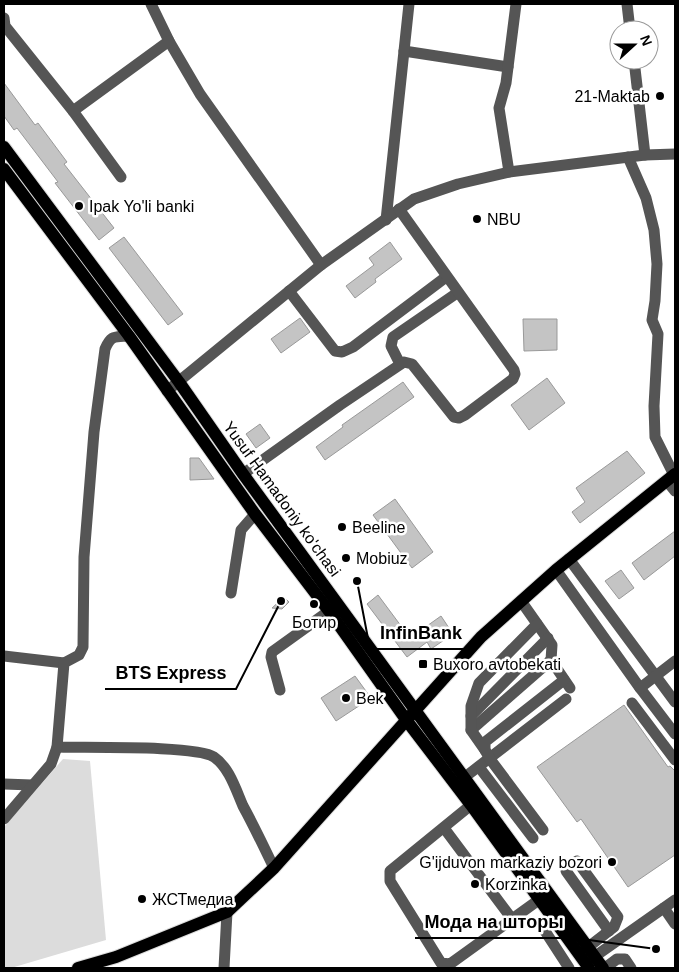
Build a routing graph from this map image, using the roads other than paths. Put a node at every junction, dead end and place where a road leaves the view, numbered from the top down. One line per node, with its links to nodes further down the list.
1 (151, 4): 7 (street)
2 (410, 4): 8 (street)
3 (516, 4): 9 (street)
4 (627, 4): 5 (street)
5 (629, 20)
6 (4, 24): 11 (street)
7 (169, 41): 11 (street); 21 (street)
8 (404, 51): 9 (street); 20 (street)
9 (508, 67): 17 (street)
10 (635, 70): 14 (street)
11 (73, 111): 18 (street)
12 (4, 147): 27 (main road, Yusuf Hamadoniy ko'chasi)
13 (675, 154): 14 (street)
14 (645, 155): 15 (street)
15 (628, 157): 17 (street); 30 (street)
16 (4, 169): 25 (main road, Yusuf Hamadoniy ko'chasi)
17 (509, 172): 19 (street)
18 (121, 177)
19 (399, 209): 20 (street); 22 (street)
20 (386, 220): 21 (street)
21 (321, 265): 23 (street)
22 (446, 277): 23 (street); 24 (street)
23 (289, 291): 27 (street)
24 (457, 293): 26 (street); 26 (street)
25 (129, 336): 28 (main road, Yusuf Hamadoniy ko'chasi); 42 (street)
26 (400, 364): 29 (street)
27 (179, 382): 28 (street); 29 (main road, Yusuf Hamadoniy ko'chasi)
28 (168, 392): 31 (main road, Yusuf Hamadoniy ko'chasi)
29 (243, 474): 49 (main road, Yusuf Hamadoniy ko'chasi)
30 (673, 480): 32 (main road)
31 (255, 514): 34 (street); 36 (main road, Yusuf Hamadoniy ko'chasi)
32 (569, 559): 33 (main road); 43 (street)
33 (556, 570): 35 (main road); 44 (street)
34 (230, 593)
35 (521, 601): 37 (street); 49 (main road)
36 (329, 611): 45 (street); 51 (main road, Yusuf Hamadoniy ko'chasi)
37 (538, 624): 38 (street); 50 (street)
38 (548, 638): 40 (street); 50 (street)
39 (4, 656): 42 (street)
40 (551, 660): 52 (street); 55 (street)
41 (675, 661): 43 (street)
42 (64, 663): 54 (street)
43 (655, 676): 44 (street); 47 (street)
44 (640, 688): 53 (street)
45 (280, 690)
46 (566, 699): 55 (street)
47 (675, 702)
48 (632, 703): 56 (street)
49 (416, 710): 51 (main road); 58 (main road, Yusuf Hamadoniy ko'chasi)
50 (471, 716): 52 (street)
51 (407, 720): 61 (main road, Yusuf Hamadoniy ko'chasi); 67 (main road)
52 (471, 730): 55 (street)
53 (675, 734)
54 (57, 747): 60 (street); 67 (street)
55 (487, 754): 57 (street); 64 (street)
56 (675, 760)
57 (479, 767): 58 (street); 65 (street)
58 (465, 777): 77 (main road, Yusuf Hamadoniy ko'chasi)
59 (4, 784): 60 (street)
60 (32, 785): 62 (street)
61 (472, 805): 63 (street); 69 (main road, Yusuf Hamadoniy ko'chasi)
62 (4, 819)
63 (444, 828): 74 (street); 74 (street)
64 (543, 830)
65 (533, 838)
66 (577, 861): 76 (street)
67 (274, 868): 72 (main road)
68 (566, 872): 76 (street)
69 (540, 899): 73 (main road, Yusuf Hamadoniy ko'chasi); 74 (street)
70 (675, 900): 71 (street)
71 (664, 908): 75 (street); 77 (street)
72 (227, 912): 78 (main road); 80 (street)
73 (551, 917): 77 (main road, Yusuf Hamadoniy ko'chasi); 81 (street)
74 (512, 919)
75 (675, 924)
76 (609, 931): 77 (street)
77 (587, 961): 82 (main road, Yusuf Hamadoniy ko'chasi)
78 (115, 962): 79 (main road)
79 (78, 968)
80 (224, 968)
81 (570, 968)
82 (604, 968): 83 (street)
83 (632, 968)

